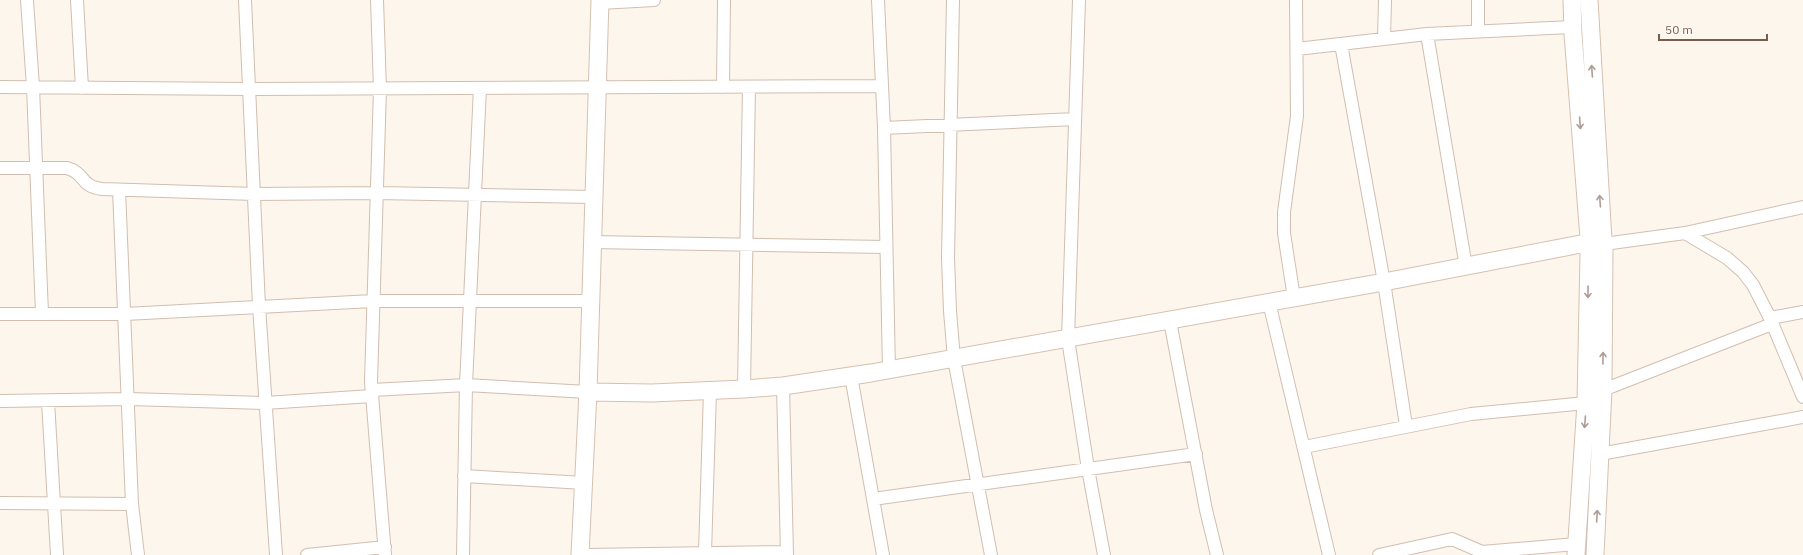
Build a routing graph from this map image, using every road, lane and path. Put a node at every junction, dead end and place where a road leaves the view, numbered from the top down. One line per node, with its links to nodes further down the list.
1 (27, 0): 24 (street)
2 (77, 0): 27 (street)
3 (245, 0): 31 (street)
4 (378, 0): 28 (street)
5 (654, 0): 15 (street)
6 (724, 0): 25 (street)
7 (878, 0): 22 (street)
8 (953, 0): 33 (street)
9 (1079, 0): 32 (street)
10 (1296, 0): 21 (street)
11 (1385, 0): 19 (street)
12 (1478, 0): 17 (street)
13 (1572, 0): 16 (street)
14 (1589, 0): 46 (street, one-way to 14)
15 (600, 2): 30 (street)
16 (1572, 26): 17 (street); 46 (street, one-way to 46)
17 (1478, 31): 18 (street)
18 (1427, 34): 19 (street); 48 (street)
19 (1384, 39): 20 (street)
20 (1341, 44): 21 (street); 49 (street)
21 (1297, 49): 50 (street)
22 (882, 86): 26 (street); 34 (street)
23 (0, 87): 24 (street)
24 (33, 87): 27 (street); 35 (street)
25 (723, 87): 26 (street); 30 (street)
26 (748, 87): 45 (street)
27 (82, 88): 31 (street)
28 (380, 88): 29 (street); 31 (street); 38 (street)
29 (480, 88): 30 (street); 40 (street)
30 (596, 88): 41 (street)
31 (249, 89): 39 (street)
32 (1075, 119): 33 (street); 62 (street)
33 (950, 125): 34 (street); 63 (street)
34 (884, 128): 47 (street)
35 (36, 167): 36 (street); 37 (street); 58 (street)
36 (0, 168)
37 (119, 190): 39 (street); 59 (street)
38 (377, 193): 39 (street); 40 (street); 51 (street)
39 (254, 194): 55 (street)
40 (474, 195): 41 (street); 52 (street)
41 (593, 197): 44 (street)
42 (1803, 207): 43 (street)
43 (1685, 233): 46 (street); 61 (street)
44 (591, 242): 45 (street); 53 (street)
45 (746, 244): 47 (street); 68 (street)
46 (1596, 244): 48 (street); 69 (street, one-way to 46); 78 (street, one-way to 78)
47 (886, 247): 64 (street)
48 (1466, 267): 49 (street)
49 (1384, 282): 50 (street); 80 (street)
50 (1294, 298): 54 (street)
51 (373, 300): 52 (street); 55 (street); 72 (street)
52 (469, 301): 53 (street); 66 (street)
53 (590, 301): 71 (street)
54 (1269, 302): 60 (street); 81 (street)
55 (259, 306): 59 (street); 77 (street)
56 (1803, 312): 61 (street)
57 (0, 314): 58 (street)
58 (42, 314): 59 (street)
59 (125, 314): 74 (street)
60 (1170, 320): 62 (street); 82 (street)
61 (1771, 321): 69 (street); 73 (street)
62 (1068, 339): 63 (street); 84 (street)
63 (954, 359): 64 (street); 87 (street)
64 (889, 370): 65 (street)
65 (851, 376): 67 (street); 88 (street)
66 (466, 385): 71 (street); 72 (street); 85 (street)
67 (783, 386): 68 (street); 95 (street)
68 (744, 389): 70 (street)
69 (1603, 390): 83 (street)
70 (710, 391): 71 (street); 94 (street)
71 (588, 392): 86 (street)
72 (372, 393): 77 (street); 93 (street)
73 (1803, 397)
74 (129, 399): 76 (street); 77 (street); 91 (street)
75 (0, 401): 76 (street)
76 (48, 401): 90 (street)
77 (265, 403): 98 (street)
78 (1586, 403): 80 (street); 92 (street, one-way to 92)
79 (1803, 417): 83 (street)
80 (1406, 426): 81 (street)
81 (1304, 447): 107 (street)
82 (1196, 454): 84 (street); 106 (street)
83 (1600, 454): 109 (street, one-way to 83)
84 (1088, 469): 87 (street); 105 (street)
85 (464, 476): 86 (street); 100 (street)
86 (584, 483): 101 (street)
87 (979, 485): 88 (street); 104 (street)
88 (873, 499): 103 (street)
89 (0, 503): 90 (street)
90 (54, 503): 91 (street); 96 (street)
91 (132, 504): 97 (street)
92 (1576, 550): 108 (street)
93 (385, 551): 99 (street)
94 (705, 553): 95 (street); 102 (street)
95 (787, 553)
96 (57, 555)
97 (138, 555)
98 (276, 555)
99 (307, 555)
100 (462, 555)
101 (580, 555)
102 (585, 555)
103 (883, 555)
104 (991, 555)
105 (1104, 555)
106 (1217, 555)
107 (1329, 555)
108 (1379, 555)
109 (1595, 555)

